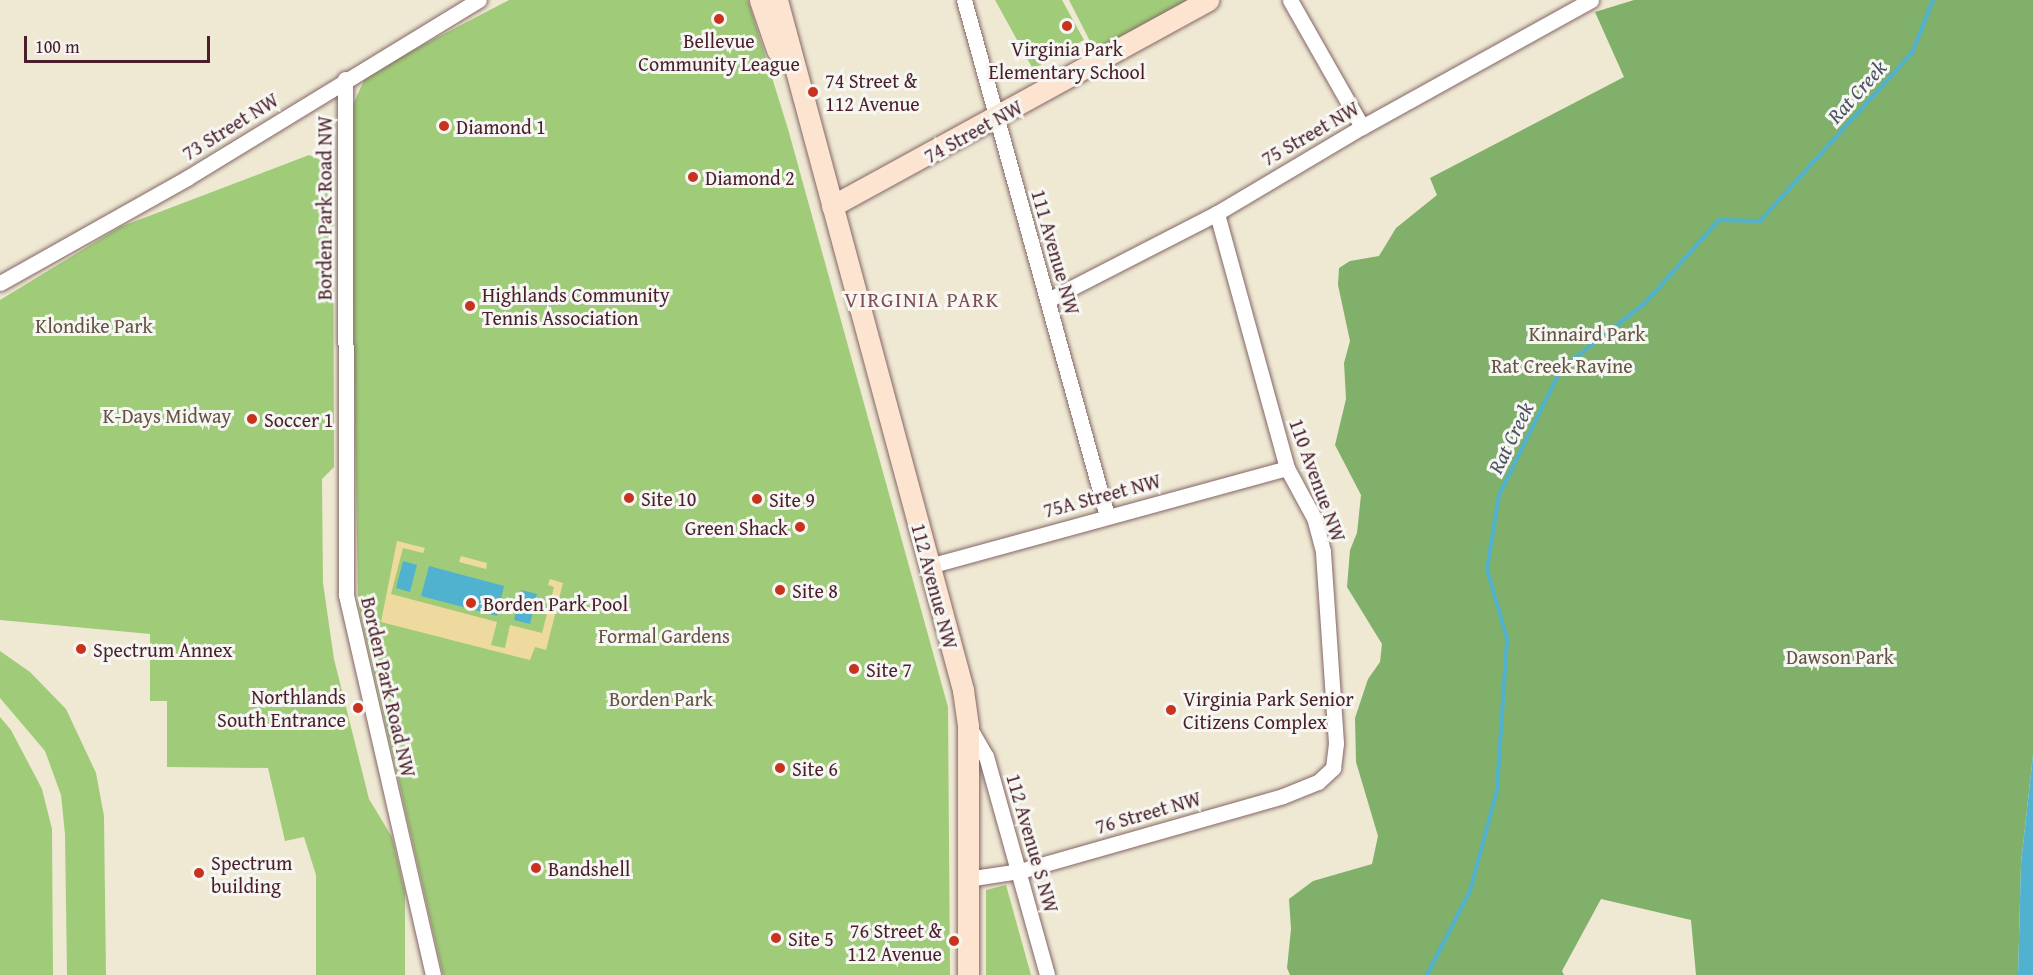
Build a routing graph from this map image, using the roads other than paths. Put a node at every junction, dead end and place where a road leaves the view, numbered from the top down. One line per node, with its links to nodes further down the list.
1 (479, 0): 8 (street, 73 Street NW)
2 (760, 0): 11 (main road, 112 Avenue NW)
3 (777, 0): 11 (main road, 112 Avenue NW)
4 (964, 0): 9 (street, 111 Avenue NW)
5 (1208, 0): 9 (main road, 74 Street NW)
6 (1290, 0): 10 (street)
7 (1591, 0): 10 (street, 75 Street NW)
8 (345, 79): 13 (street, 73 Street NW); 22 (street, Borden Park Road NW)
9 (996, 119): 11 (main road, 74 Street NW); 14 (street, 111 Avenue NW)
10 (1362, 127): 12 (street, 75 Street NW)
11 (832, 206): 17 (main road, 112 Avenue NW)
12 (1218, 213): 14 (street, 75 Street NW); 15 (street, 110 Avenue NW)
13 (0, 283)
14 (1048, 300): 16 (street, 111 Avenue NW)
15 (1287, 468): 16 (street, 75A Street NW); 19 (street, 110 Avenue NW)
16 (1107, 516): 17 (street, 75A Street NW)
17 (929, 566): 18 (main road, 112 Avenue NW)
18 (968, 726): 20 (street, 112 Avenue S NW); 21 (main road, 112 Avenue NW)
19 (1333, 768): 20 (street, 76 Street NW)
20 (1020, 871): 21 (street, 76 Street NW); 24 (street, 112 Avenue S NW)
21 (967, 879): 23 (main road, 112 Avenue NW)
22 (433, 975)
23 (968, 975)
24 (1047, 975)

